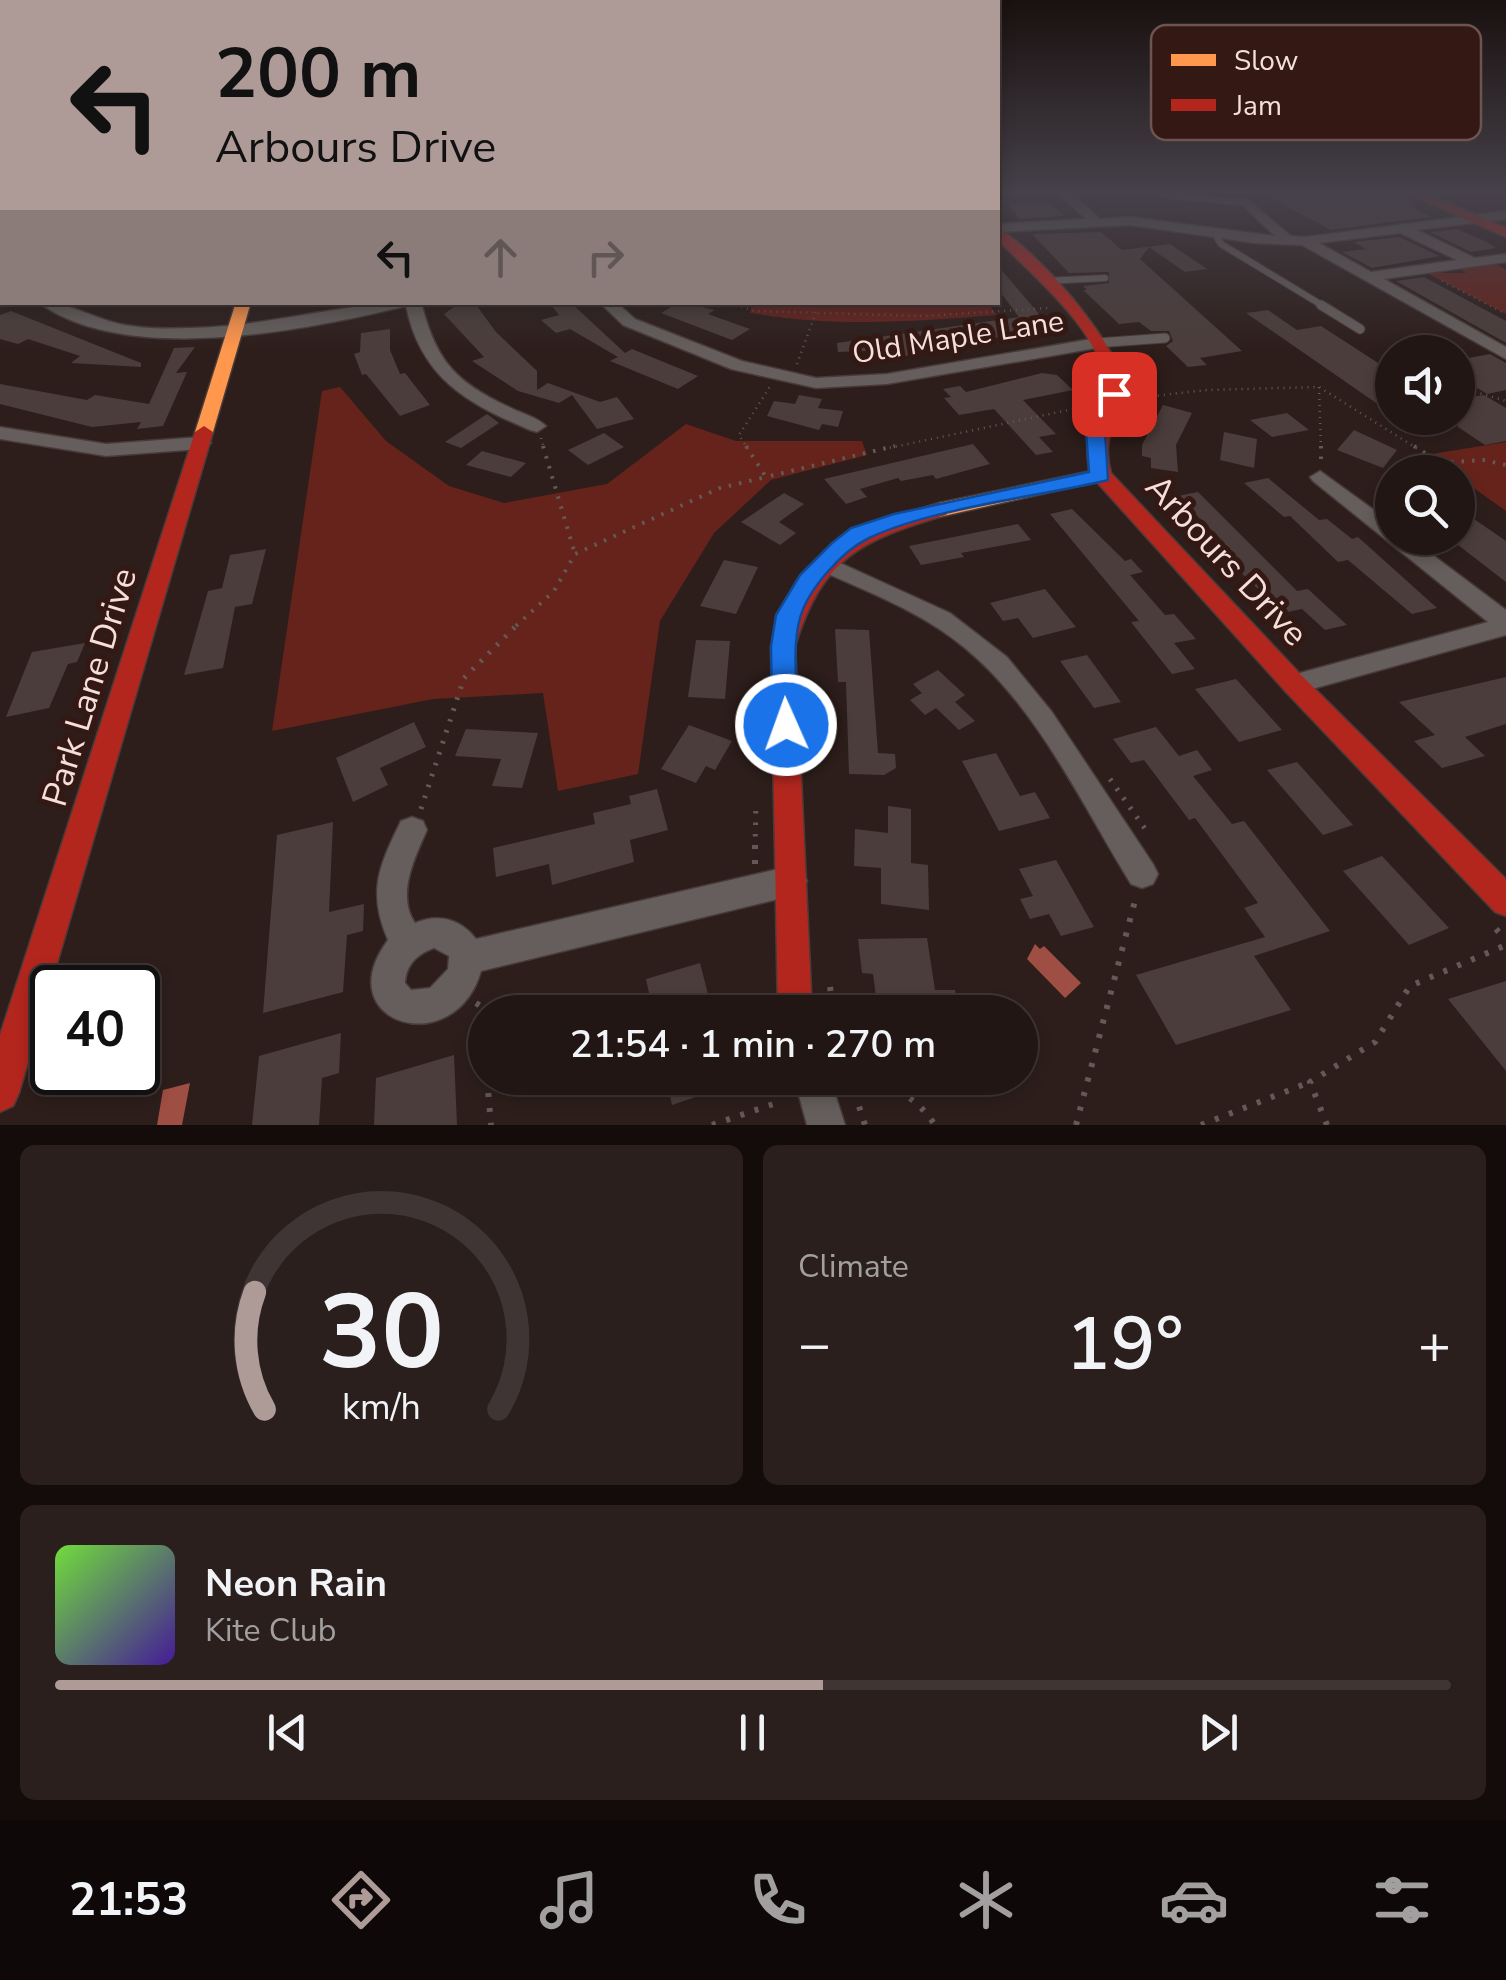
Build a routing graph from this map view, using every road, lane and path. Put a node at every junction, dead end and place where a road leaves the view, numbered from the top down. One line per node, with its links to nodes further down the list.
1 (1010, 246): 10 (street, Arbours Drive)
2 (1223, 246): 21 (lane)
3 (1313, 246): 8 (street)
4 (1438, 246): 6 (street)
5 (1506, 258): 6 (street)
6 (1472, 262): 7 (street)
7 (1420, 270): 8 (street); 19 (path)
8 (1367, 277): 24 (street)
9 (1105, 278): 10 (lane)
10 (1041, 281): 23 (street, Arbours Drive)
11 (54, 305): 20 (street)
12 (243, 305): 20 (street, Park Lane Drive)
13 (383, 305): 20 (street)
14 (414, 305): 31 (street)
15 (609, 305): 25 (street, Old Maple Lane)
16 (739, 305): 18 (path)
17 (1050, 308): 18 (path)
18 (816, 312): 25 (path)
19 (1506, 314)
20 (236, 328): 33 (street, Park Lane Drive)
21 (1360, 329)
22 (1165, 338): 23 (lane)
23 (1097, 343): 25 (street, Old Maple Lane); 35 (street, Arbours Drive)
24 (1506, 354)
25 (785, 375): 36 (path)
26 (1319, 387): 28 (path); 34 (path); 37 (path)
27 (1475, 392): 29 (path)
28 (1134, 398)
29 (1506, 400)
30 (1084, 406): 36 (path)
31 (537, 426): 39 (path)
32 (0, 433): 33 (street)
33 (201, 443): 60 (street, Park Lane Drive)
34 (1506, 465)
35 (1101, 476): 41 (street); 43 (street, Arbours Drive)
36 (766, 477): 39 (path)
37 (1320, 477): 38 (street)
38 (1375, 521)
39 (575, 554): 46 (path)
40 (1418, 555): 42 (street)
41 (826, 564): 48 (street); 50 (street)
42 (1506, 625): 43 (street)
43 (1294, 684): 51 (street, Arbours Drive)
44 (1108, 776): 47 (path)
45 (756, 800): 49 (path)
46 (412, 830): 53 (street)
47 (1148, 834)
48 (1142, 874): 71 (path)
49 (755, 878)
50 (791, 882): 55 (street); 57 (street)
51 (1506, 902)
52 (1493, 926): 54 (path)
53 (409, 942): 55 (street); 56 (street)
54 (1506, 943): 59 (path)
55 (466, 958): 56 (street)
56 (454, 992): 58 (path)
57 (794, 995)
58 (468, 999)
59 (1310, 1082): 72 (path); 73 (path)
60 (0, 1093)
61 (489, 1095): 66 (path)
62 (817, 1095): 68 (street)
63 (854, 1095): 69 (path)
64 (910, 1095): 70 (path)
65 (779, 1102): 67 (path)
66 (491, 1125)
67 (712, 1125)
68 (826, 1125)
69 (865, 1125)
70 (935, 1125)
71 (1076, 1125)
72 (1201, 1125)
73 (1328, 1125)

